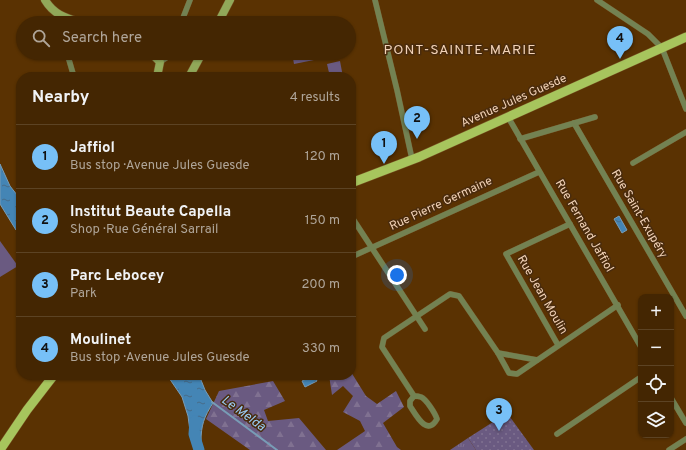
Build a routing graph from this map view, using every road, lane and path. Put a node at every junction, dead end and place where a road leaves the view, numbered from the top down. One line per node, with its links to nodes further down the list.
1 (45, 0): 6 (main road)
2 (190, 0): 7 (street)
3 (230, 0): 8 (main road)
4 (375, 0): 24 (street)
5 (596, 0): 10 (street)
6 (57, 16)
7 (184, 16)
8 (222, 16)
9 (686, 37): 10 (main road, Avenue Jules Guesde)
10 (662, 48): 18 (street); 19 (main road, Avenue Jules Guesde)
11 (69, 60): 15 (street)
12 (163, 60): 14 (street)
13 (198, 60): 17 (main road)
14 (160, 62): 16 (main road)
15 (73, 72)
16 (158, 72)
17 (192, 72)
18 (686, 109)
19 (508, 117): 23 (street, Rue Fernand Jaffiol); 24 (main road, Avenue Jules Guesde)
20 (595, 117): 21 (street)
21 (574, 123): 23 (street); 34 (street, Rue Saint-Exupéry)
22 (686, 132): 25 (street)
23 (520, 139): 26 (street, Rue Fernand Jaffiol)
24 (412, 159): 27 (main road, Avenue Jules Guesde)
25 (633, 163)
26 (539, 172): 29 (street, Rue Fernand Jaffiol); 30 (street, Rue Pierre Germaine)
27 (356, 181)
28 (356, 224): 30 (street)
29 (570, 224): 32 (street, Rue Fernand Jaffiol); 37 (street, Rue Jean Moulin)
30 (372, 248): 31 (street, Rue Pierre Germaine); 33 (street)
31 (356, 255)
32 (618, 306): 36 (street, Rue Fernand Jaffiol); 37 (street)
33 (416, 316): 35 (street); 38 (street); 42 (street)
34 (686, 316)
35 (425, 329)
36 (638, 342)
37 (558, 345): 39 (street)
38 (498, 353): 39 (street); 39 (street)
39 (537, 360)
40 (638, 379): 45 (street)
41 (50, 380): 47 (main road)
42 (414, 396): 42 (street)
43 (673, 402): 44 (street)
44 (686, 423)
45 (557, 434)
46 (686, 439): 48 (street)
47 (0, 450)
48 (669, 450)

